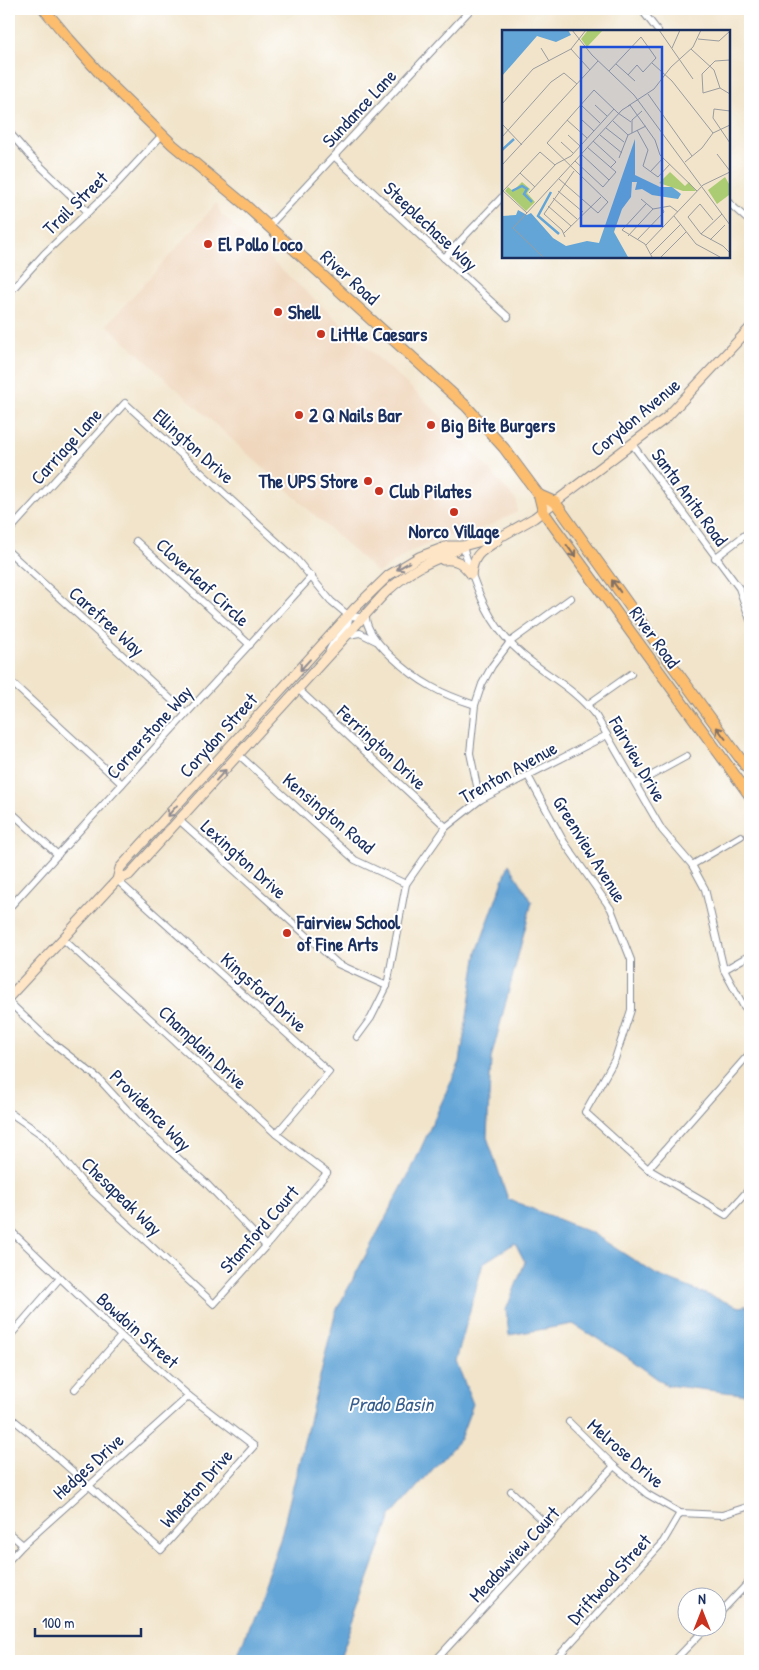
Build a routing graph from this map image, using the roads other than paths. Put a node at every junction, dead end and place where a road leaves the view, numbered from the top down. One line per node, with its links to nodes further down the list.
1 (44, 9): 6 (main road, River Road)
2 (471, 9): 7 (street, Sundance Lane)
3 (641, 9): 4 (street)
4 (657, 30)
5 (9, 132): 10 (street)
6 (162, 135): 10 (street, Trail Street); 12 (main road, River Road)
7 (334, 157): 12 (street, Sundance Lane); 13 (street, Steeplechase Way)
8 (502, 197): 13 (street)
9 (729, 203): 11 (street)
10 (88, 212): 14 (street, Trail Street)
11 (750, 222)
12 (269, 226): 19 (main road, River Road)
13 (444, 258): 15 (street, Steeplechase Way)
14 (9, 293)
15 (508, 317)
16 (750, 328): 18 (main road, Corydon Avenue)
17 (125, 404): 23 (street, Carriage Lane); 31 (street, Ellington Drive)
18 (632, 444): 20 (main road, Corydon Avenue); 28 (street, Santa Anita Road)
19 (539, 495): 20 (main road, River Road); 21 (main road, River Road)
20 (555, 502): 21 (main road, Corydon Street); 50 (main road, River Road, one-way to 20)
21 (543, 511): 24 (main road, Corydon Street); 54 (main road, River Road, one-way to 54)
22 (750, 530): 28 (street)
23 (9, 531)
24 (504, 535): 26 (main road, Corydon Street); 30 (main road)
25 (136, 541): 39 (street, Cloverleaf Circle)
26 (463, 546): 29 (main road, Corydon Street); 30 (street, Fairview Drive); 34 (main road, Corydon Street, one-way to 34)
27 (9, 552): 46 (street, Carefree Way)
28 (715, 558): 35 (street, Santa Anita Road)
29 (421, 566): 30 (main road); 33 (main road, Corydon Street)
30 (471, 574): 38 (street, Fairview Drive)
31 (312, 576): 34 (street, Ellington Drive); 39 (street, Cornerstone Way)
32 (571, 598): 38 (street)
33 (366, 615): 34 (street); 36 (main road, Corydon Street); 37 (street)
34 (349, 616): 40 (street, Corydon Street); 62 (main road, Corydon Street, one-way to 62)
35 (750, 620)
36 (347, 636): 37 (street); 40 (main road, Corydon Street)
37 (377, 642): 44 (street)
38 (510, 642): 44 (street); 45 (street, Fairview Drive)
39 (250, 645): 46 (street, Cornerstone Way)
40 (328, 655): 43 (main road, Corydon Street)
41 (631, 674): 45 (street)
42 (9, 680): 52 (street)
43 (299, 690): 48 (main road, Corydon Street); 58 (street, Ferrington Drive)
44 (475, 705): 55 (street)
45 (587, 705): 47 (street, Fairview Drive)
46 (186, 713): 52 (street, Cornerstone Way)
47 (607, 735): 51 (street, Trenton Avenue); 53 (street, Fairview Drive)
48 (239, 755): 57 (main road, Corydon Street, one-way to 48); 63 (street, Kensington Road)
49 (687, 756): 53 (street)
50 (750, 772)
51 (528, 776): 55 (street, Trenton Avenue); 76 (street, Greenview Avenue)
52 (122, 784): 60 (street, Cornerstone Way)
53 (636, 784): 61 (street, Fairview Drive)
54 (750, 796)
55 (480, 800): 58 (street, Trenton Avenue)
56 (9, 810): 60 (street)
57 (179, 820): 62 (main road, Corydon Street); 68 (street, Lexington Drive)
58 (446, 827): 63 (street, Trenton Avenue)
59 (741, 836): 61 (street)
60 (58, 855): 64 (street, Cornerstone Way)
61 (692, 865): 67 (street, Fairview Drive)
62 (117, 880): 65 (main road, Corydon Street); 75 (street, Kingsford Drive)
63 (406, 884): 68 (street, Trenton Avenue)
64 (9, 908)
65 (63, 939): 69 (main road, Corydon Street); 75 (street, Champlain Drive)
66 (750, 955): 67 (street)
67 (724, 970): 71 (street, Fairview Drive)
68 (386, 986): 72 (street, Trenton Avenue)
69 (9, 998)
70 (9, 1002): 80 (street, Providence Way)
71 (750, 1013)
72 (357, 1037)
73 (750, 1054): 76 (street)
74 (9, 1112): 82 (street, Chesapeak Way)
75 (276, 1134): 77 (street, Champlain Drive)
76 (648, 1169): 78 (street, Greenview Avenue)
77 (327, 1173): 80 (street, Stamford Court)
78 (750, 1188)
79 (9, 1229): 81 (street, Bowdoin Street)
80 (266, 1246): 82 (street, Stamford Court)
81 (60, 1278): 83 (street, Bowdoin Street); 84 (street)
82 (214, 1304)
83 (121, 1336): 85 (street); 86 (street, Bowdoin Street)
84 (9, 1337)
85 (75, 1389)
86 (189, 1396): 89 (street, Bowdoin Street); 91 (street, Hedges Drive)
87 (9, 1416): 91 (street)
88 (569, 1422): 90 (street, Melrose Drive)
89 (254, 1446): 91 (street, Wheaton Drive)
90 (614, 1466): 94 (street, Melrose Drive); 95 (street, Meadowview Court)
91 (89, 1485): 97 (street, Hedges Drive)
92 (511, 1491): 95 (street)
93 (750, 1506): 94 (street, Melrose Drive)
94 (680, 1513): 103 (street, Driftwood Street)
95 (554, 1532): 102 (street, Meadowview Court)
96 (9, 1533): 97 (street)
97 (22, 1546): 98 (street, Hedges Drive)
98 (9, 1560)
99 (750, 1581): 100 (street)
100 (726, 1606)
101 (696, 1638): 104 (street)
102 (435, 1661)
103 (554, 1661)
104 (674, 1661)

